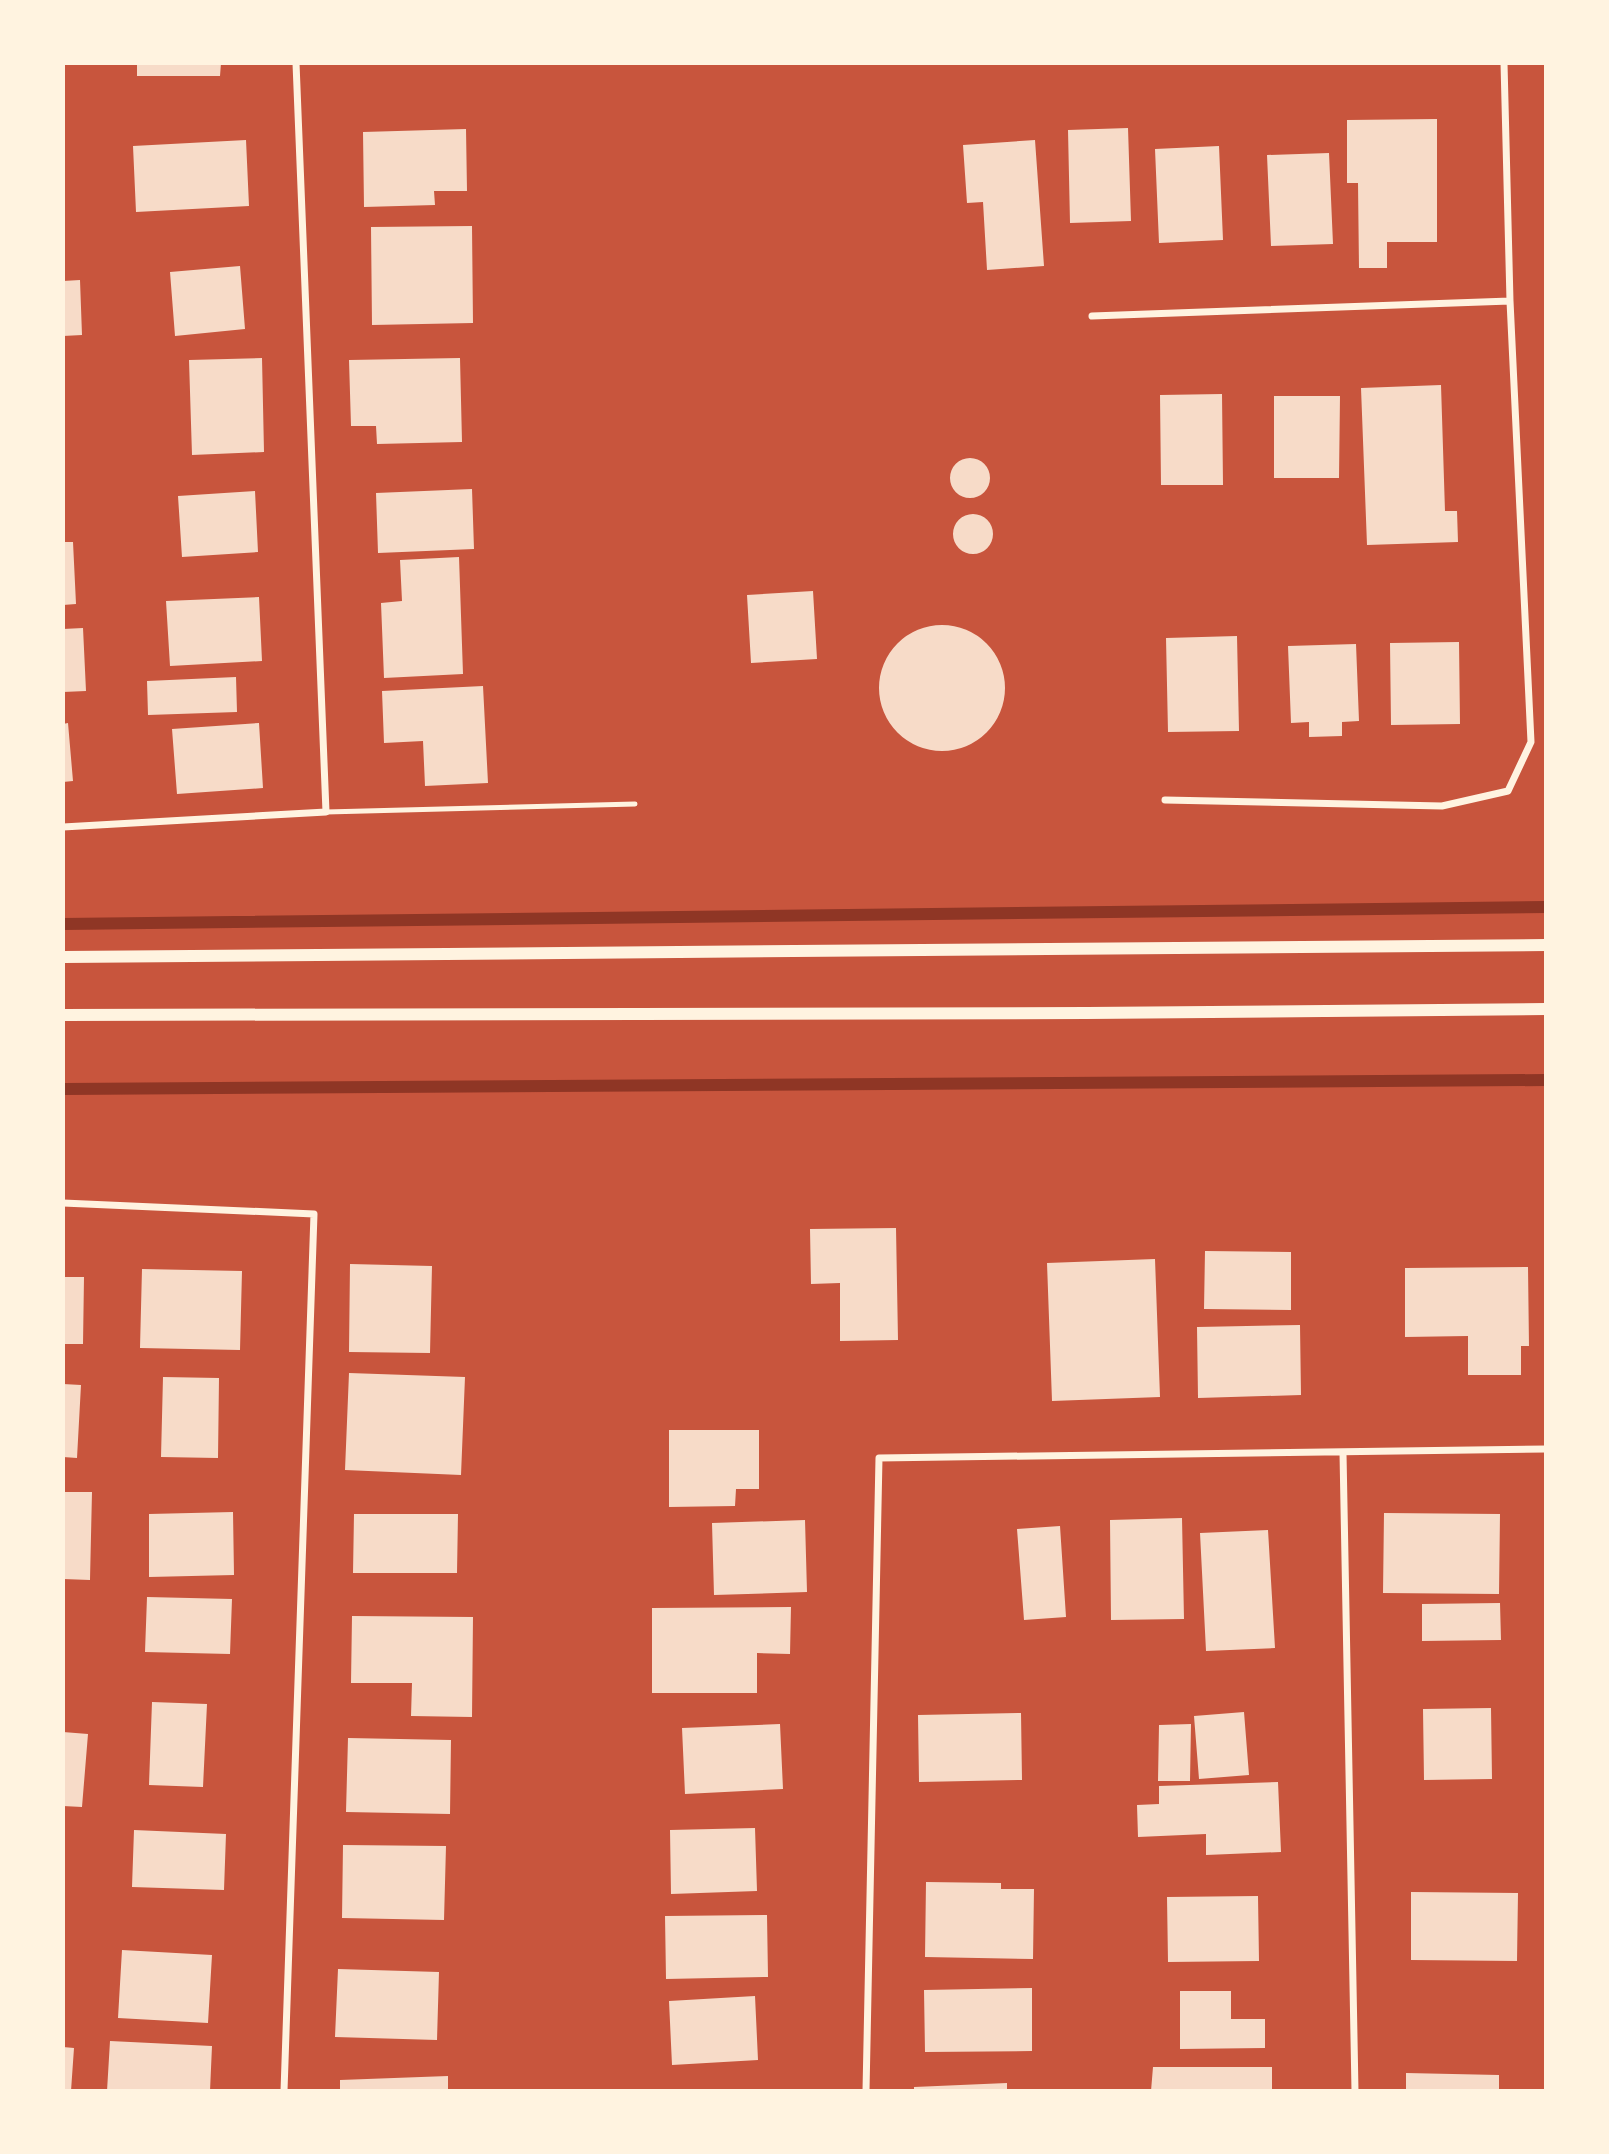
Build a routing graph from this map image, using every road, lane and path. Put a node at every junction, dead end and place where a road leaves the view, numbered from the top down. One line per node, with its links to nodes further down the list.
1 (296, 63): 7 (street)
2 (1504, 63): 3 (street)
3 (1510, 301): 4 (street); 5 (street)
4 (1092, 316)
5 (1165, 800)
6 (635, 804): 7 (lane)
7 (326, 812): 8 (street)
8 (63, 827)
9 (1546, 945): 10 (street)
10 (63, 957)
11 (1546, 1009): 12 (street)
12 (63, 1015)
13 (63, 1203): 16 (street)
14 (1546, 1449): 15 (street)
15 (1343, 1453): 17 (street); 18 (street)
16 (284, 2091)
17 (866, 2091)
18 (1355, 2091)

